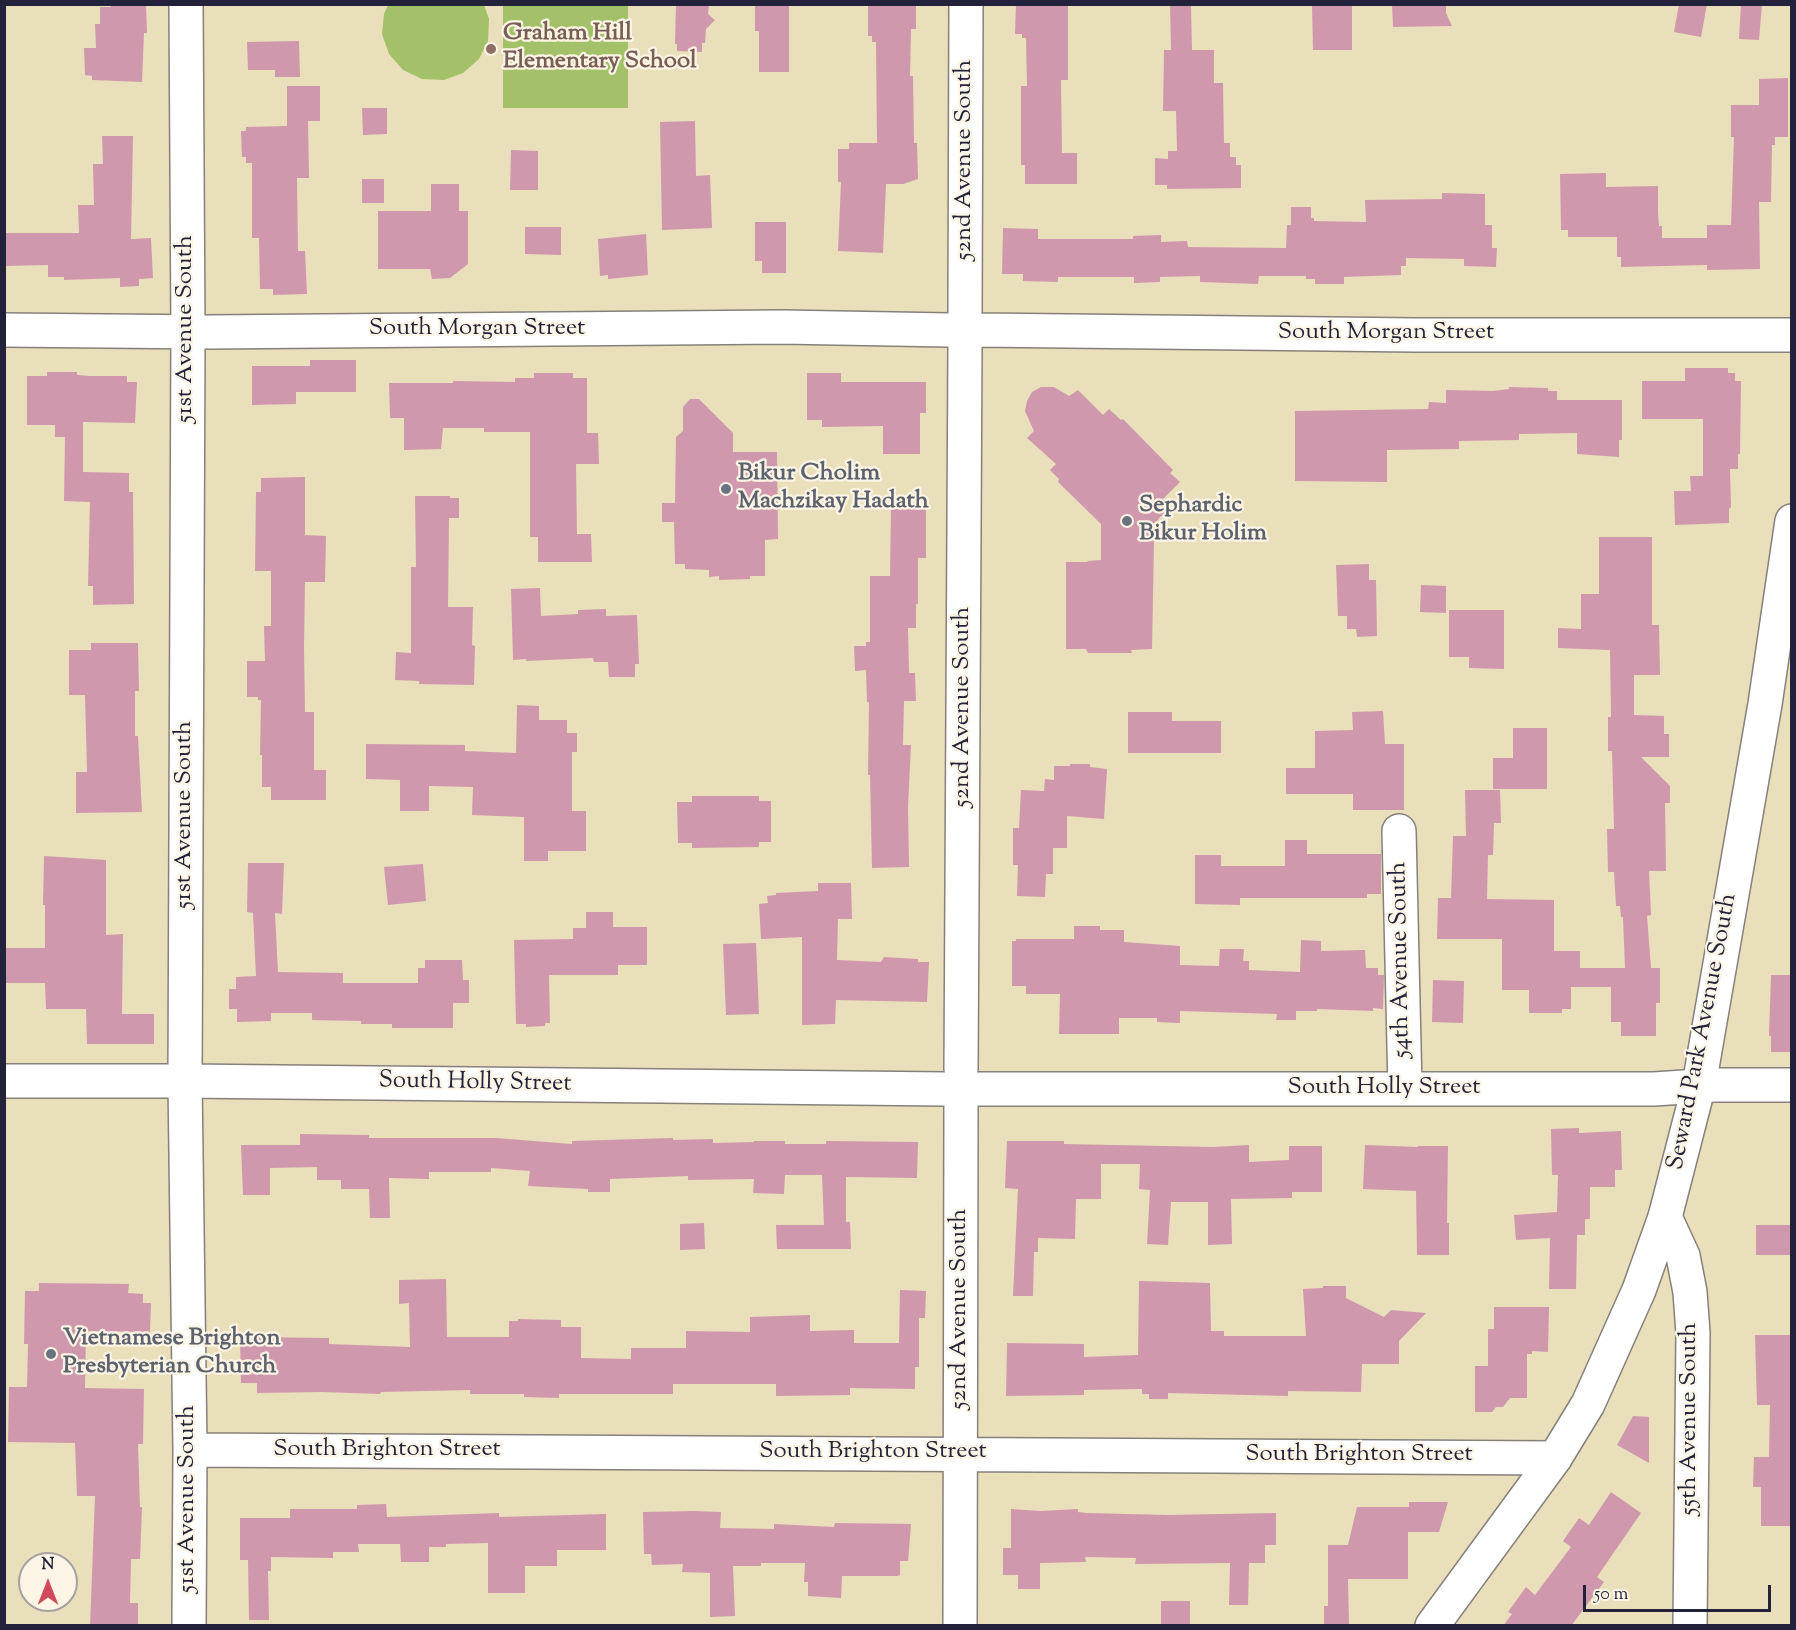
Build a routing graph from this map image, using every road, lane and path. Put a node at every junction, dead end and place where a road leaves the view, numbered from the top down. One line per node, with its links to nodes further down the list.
1 (186, 4): 5 (street, 51st Avenue South)
2 (966, 4): 4 (street, 52nd Avenue South)
3 (4, 330): 5 (street, South Morgan Street)
4 (964, 331): 5 (street, South Morgan Street); 6 (street, South Morgan Street); 13 (street, 52nd Avenue South)
5 (188, 332): 10 (street, 51st Avenue South)
6 (1791, 335)
7 (1791, 521): 11 (street, Seward Park Avenue South)
8 (1399, 831): 14 (street, 54th Avenue South)
9 (4, 1081): 10 (street, South Holly Street)
10 (185, 1081): 13 (street, South Holly Street); 16 (street, 51st Avenue South)
11 (1699, 1085): 12 (street, South Holly Street); 14 (street, South Holly Street); 15 (street, Seward Park Avenue South)
12 (1791, 1085)
13 (961, 1087): 14 (street, South Holly Street); 17 (street, 52nd Avenue South)
14 (1405, 1089)
15 (1665, 1217): 18 (street, Seward Park Avenue South); 22 (street, 55th Avenue South)
16 (190, 1450): 17 (street, South Brighton Street); 19 (street, 51st Avenue South)
17 (961, 1453): 18 (street, South Brighton Street); 20 (street, 52nd Avenue South)
18 (1555, 1458): 21 (street, Seward Park Avenue South)
19 (189, 1626)
20 (960, 1626)
21 (1432, 1626)
22 (1690, 1626)

